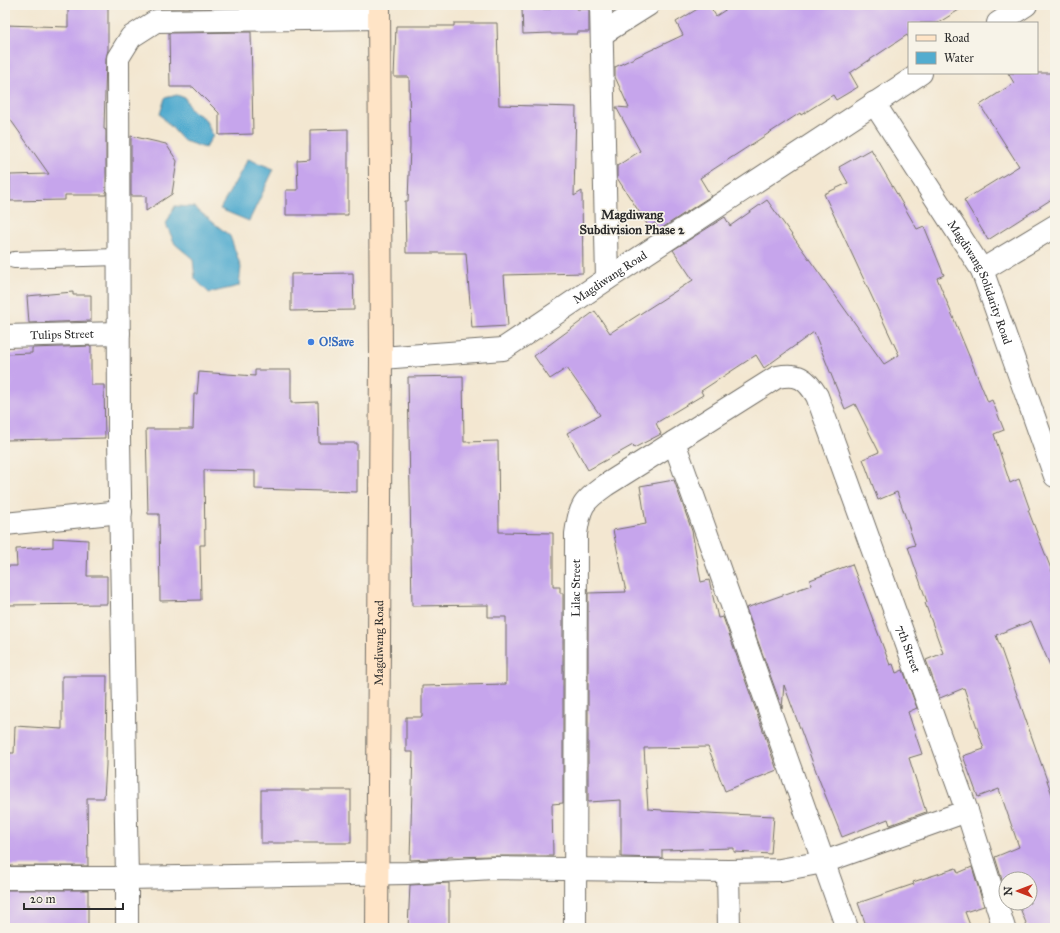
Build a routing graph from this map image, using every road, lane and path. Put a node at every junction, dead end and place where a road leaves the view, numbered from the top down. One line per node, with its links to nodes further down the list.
1 (601, 5): 6 (street)
2 (648, 5): 6 (street)
3 (1026, 5): 5 (street)
4 (379, 11): 10 (street); 16 (main road, Magdiwang Road)
5 (1000, 22)
6 (602, 34): 13 (street)
7 (918, 74): 8 (street, Magdiwang Road)
8 (874, 103): 12 (street, Magdiwang Solidarity Road); 13 (street, Magdiwang Road)
9 (1055, 226): 12 (street)
10 (118, 257): 11 (lane); 14 (street)
11 (14, 260)
12 (982, 270): 19 (street, Magdiwang Solidarity Road)
13 (607, 279): 16 (street, Magdiwang Road)
14 (120, 333): 15 (street, Tulips Street); 20 (street)
15 (5, 336)
16 (381, 358): 26 (main road, Magdiwang Road)
17 (799, 377): 18 (street, Lilac Street); 22 (street, 7th Street)
18 (674, 442): 23 (street); 24 (street, Lilac Street)
19 (1055, 476)
20 (121, 512): 21 (street); 28 (street)
21 (5, 524)
22 (967, 811): 23 (street); 34 (street, 7th Street)
23 (824, 862): 25 (street); 33 (street)
24 (575, 869): 25 (street); 26 (street); 31 (street, Lilac Street)
25 (728, 871): 32 (street)
26 (377, 873): 28 (street); 30 (main road, Magdiwang Road)
27 (5, 878): 28 (street)
28 (127, 878): 29 (street)
29 (127, 928)
30 (377, 928)
31 (575, 928)
32 (728, 928)
33 (847, 928)
34 (1004, 928)

